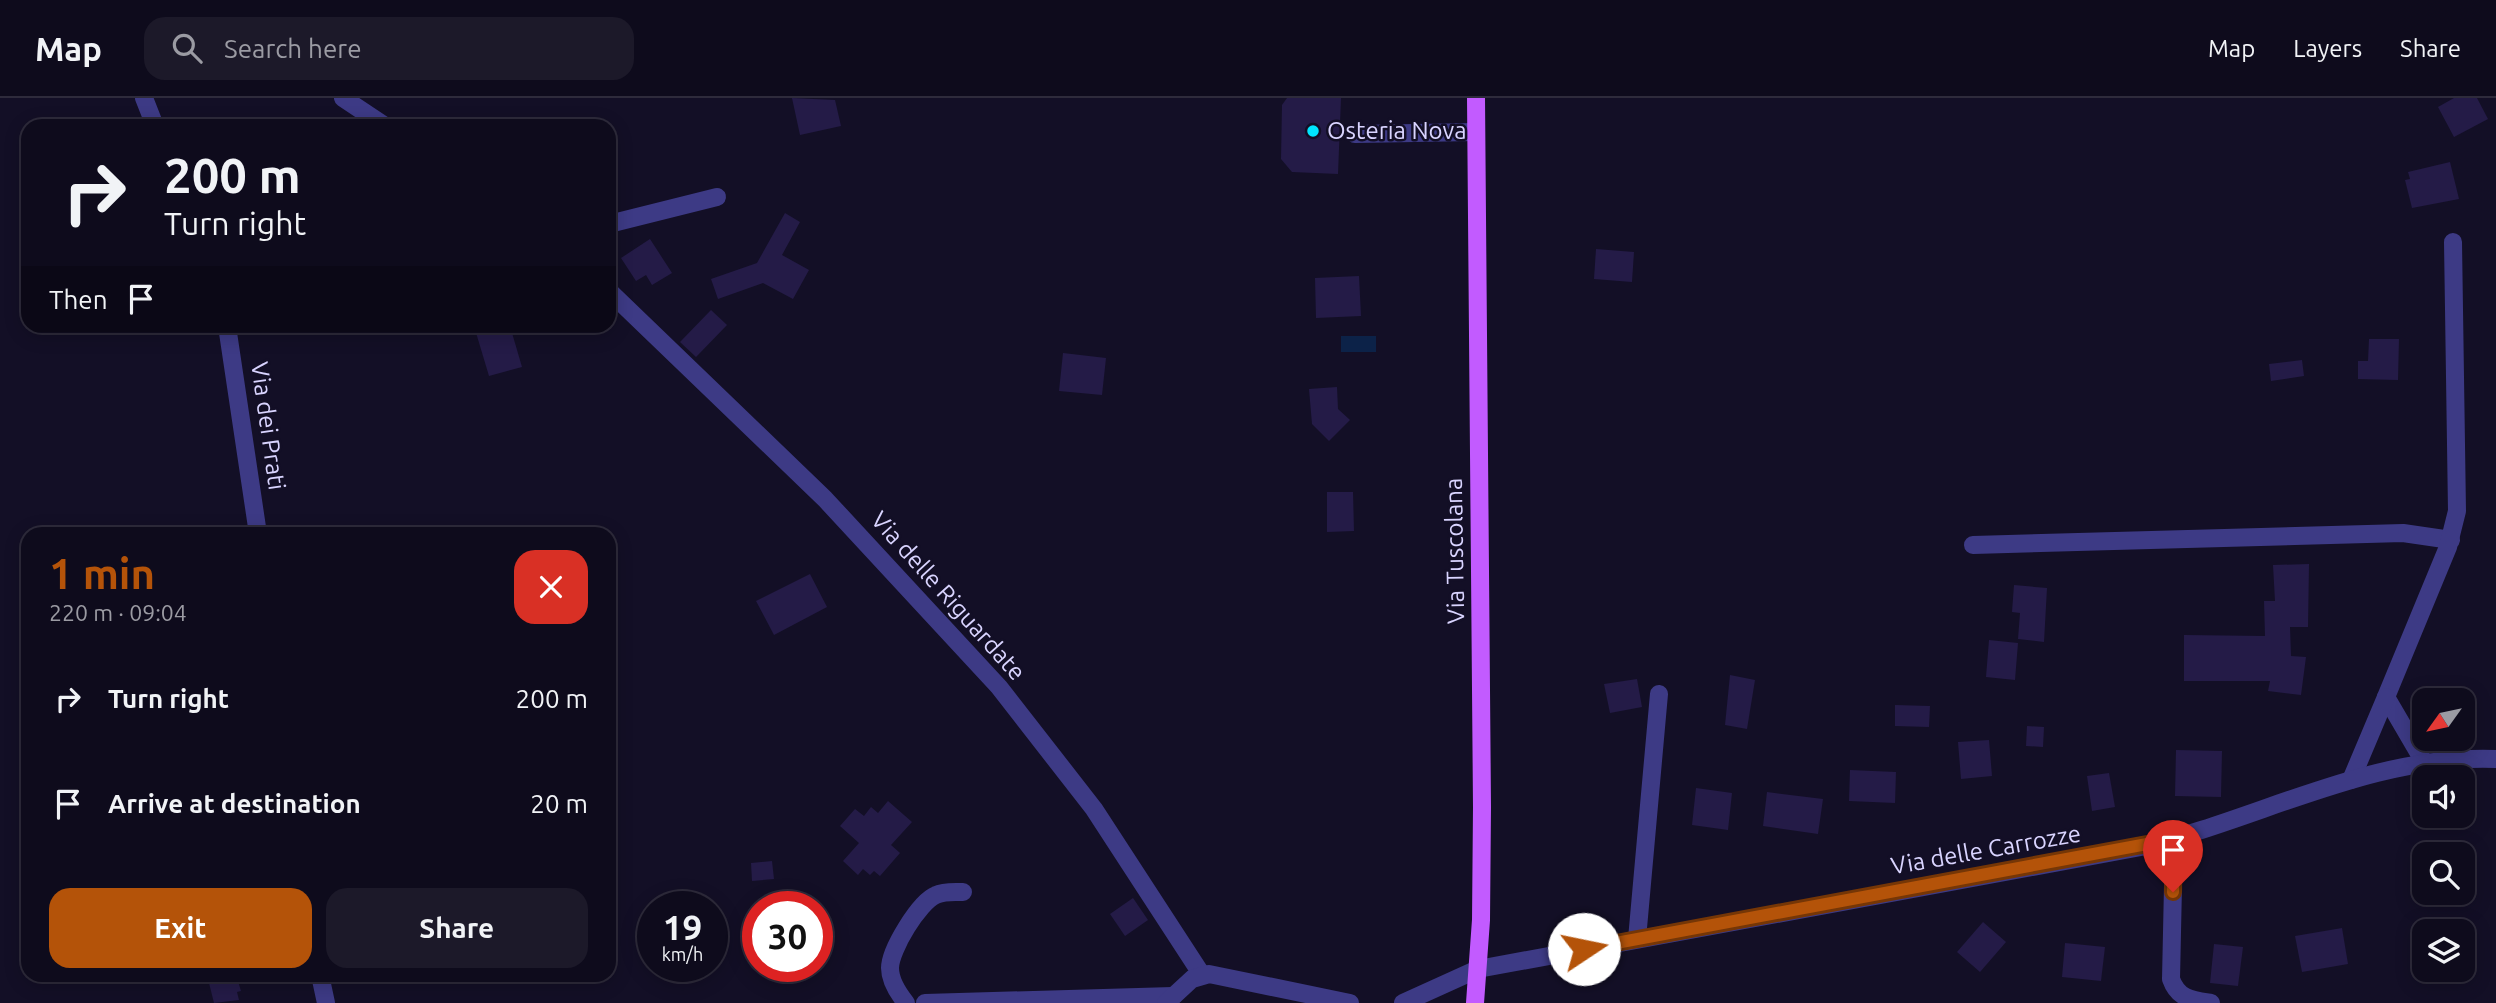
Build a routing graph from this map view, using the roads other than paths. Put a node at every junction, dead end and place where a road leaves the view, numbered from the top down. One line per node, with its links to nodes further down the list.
1 (144, 98): 4 (street)
2 (343, 98): 5 (street)
3 (1476, 98): 6 (main road, Via Tuscolana)
4 (152, 119)
5 (374, 119)
6 (1476, 132): 7 (street); 24 (main road, Via Tuscolana)
7 (1355, 134)
8 (717, 197): 9 (street)
9 (616, 222)
10 (2453, 242): 14 (street)
11 (616, 298): 25 (street, Via delle Riguardate)
12 (228, 333): 13 (street, Via dei Prati)
13 (257, 527)
14 (2451, 540): 15 (street); 17 (street)
15 (1973, 545)
16 (1659, 694): 23 (street)
17 (2386, 697): 19 (street); 20 (street)
18 (2496, 759): 19 (street, Via delle Carrozze)
19 (2424, 762): 20 (street, Via delle Carrozze)
20 (2351, 780): 21 (street, Via delle Carrozze)
21 (2174, 839): 23 (street, Via delle Carrozze); 34 (street)
22 (963, 892): 29 (street)
23 (1637, 939): 24 (street, Via delle Carrozze)
24 (1478, 969): 32 (street, Via delle Carrozze); 33 (main road, Via Tuscolana)
25 (1202, 975): 27 (street); 31 (street)
26 (322, 982): 28 (street)
27 (1169, 999): 30 (street)
28 (326, 1003)
29 (906, 1003)
30 (925, 1003)
31 (1350, 1003)
32 (1403, 1003)
33 (1475, 1003)
34 (2211, 1003)

